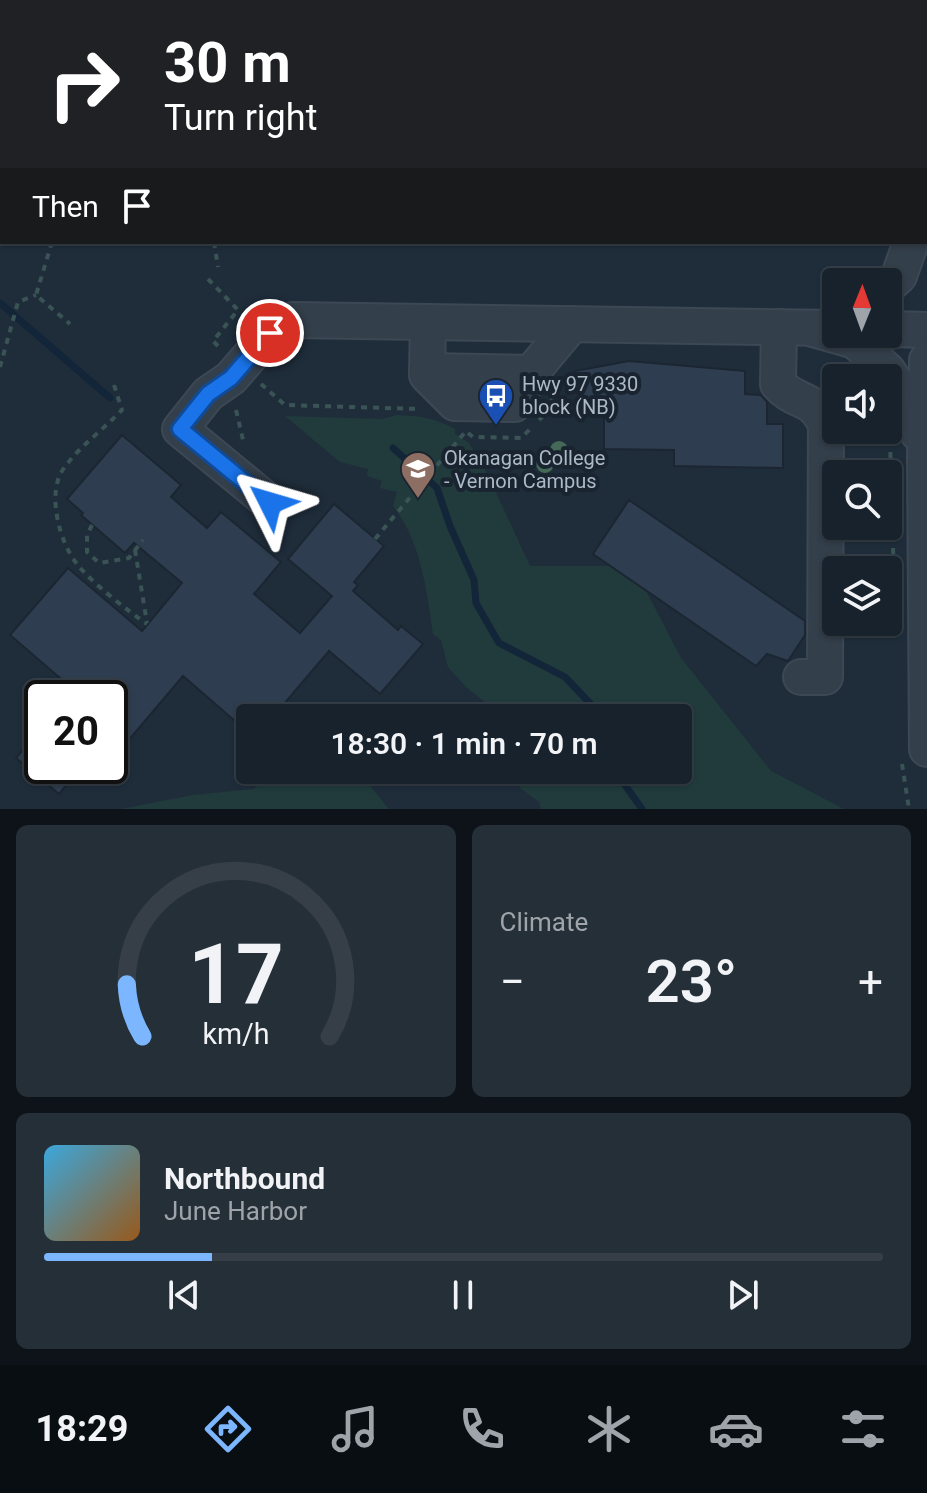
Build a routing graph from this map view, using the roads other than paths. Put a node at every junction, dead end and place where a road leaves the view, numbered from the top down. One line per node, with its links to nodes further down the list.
1 (910, 244): 2 (street)
2 (902, 268)
3 (428, 322): 4 (street); 4 (street); 10 (street)
4 (572, 324): 5 (street)
5 (815, 325): 9 (street); 11 (street)
6 (902, 329): 7 (street)
7 (927, 330)
8 (927, 360): 9 (street)
9 (925, 457): 12 (street)
10 (270, 503)
11 (801, 677)
12 (927, 749)

